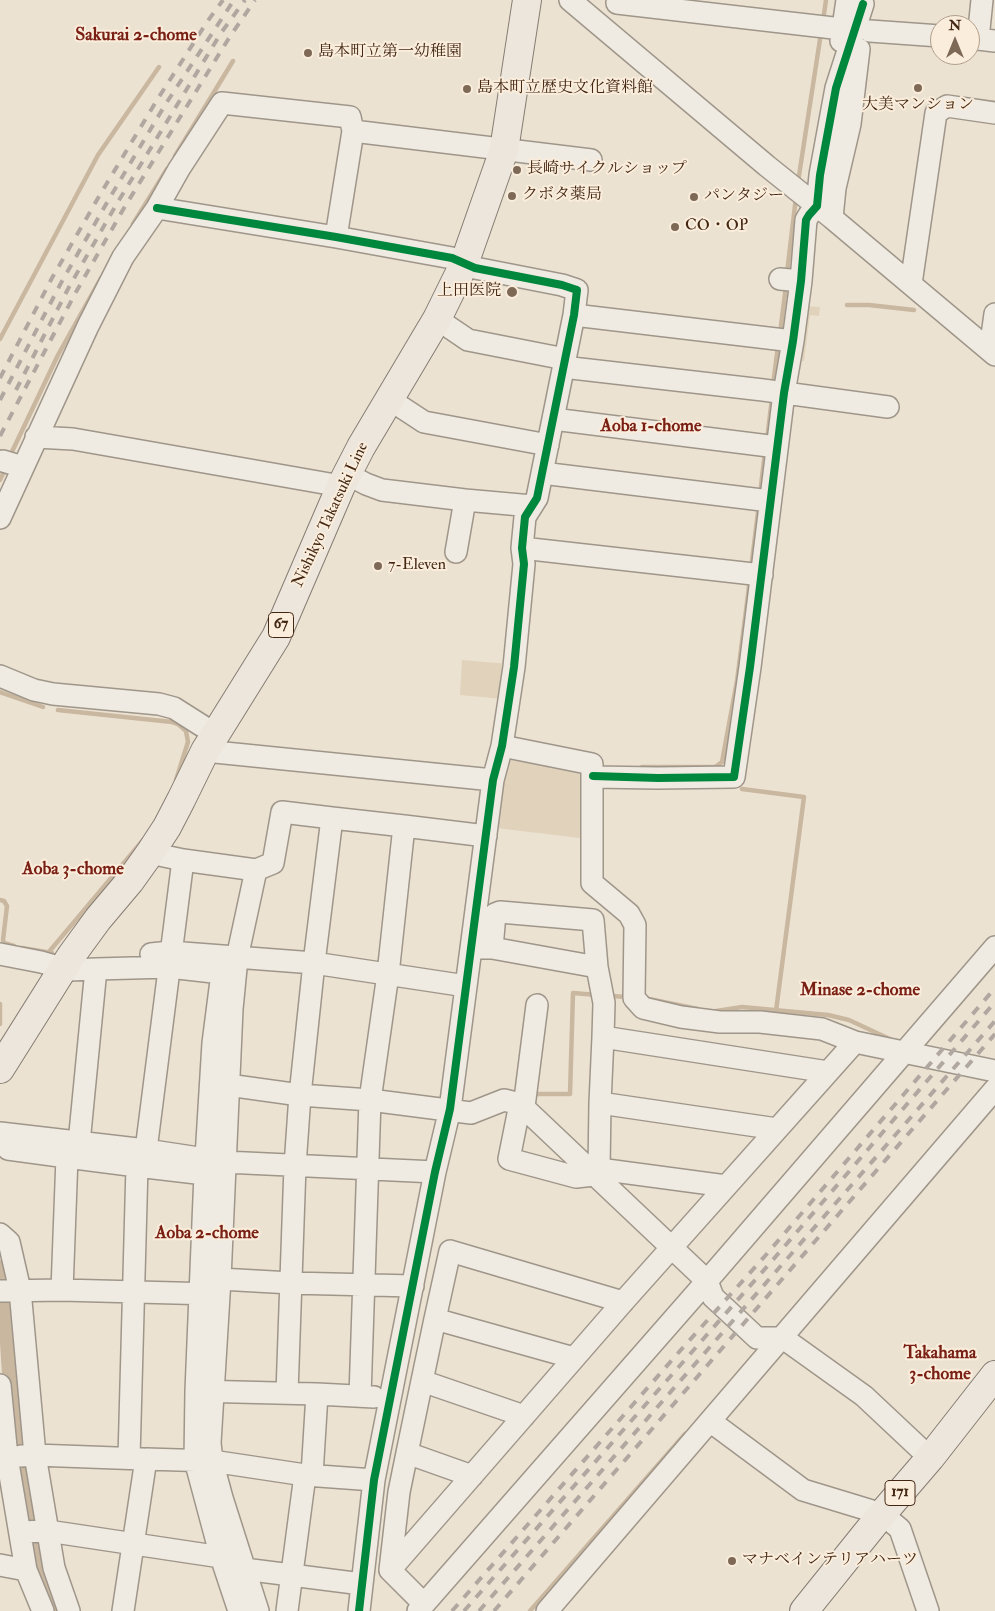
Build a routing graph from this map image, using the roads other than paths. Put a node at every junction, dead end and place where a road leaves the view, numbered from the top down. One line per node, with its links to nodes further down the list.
1 (527, 0): 14 (main road, Nishikyo Takatsuki Line / 67)
2 (570, 0): 6 (street)
3 (982, 0): 10 (street)
4 (617, 1): 6 (street); 7 (street)
5 (862, 1): 7 (street); 8 (street); 11 (street)
6 (604, 28): 17 (street)
7 (842, 29): 11 (street)
8 (870, 31): 9 (street); 11 (street)
9 (930, 35)
10 (981, 39)
11 (845, 92): 17 (street)
12 (995, 113): 20 (street)
13 (353, 132): 14 (street); 16 (street); 18 (street)
14 (504, 150): 15 (street); 19 (main road, Nishikyo Takatsuki Line / 67)
15 (591, 160)
16 (157, 208): 18 (street); 31 (street)
17 (824, 212): 20 (street); 24 (street)
18 (336, 237): 19 (street)
19 (464, 264): 22 (street); 23 (main road, Nishikyo Takatsuki Line / 67)
20 (911, 284): 25 (street)
21 (995, 314): 25 (street)
22 (574, 315): 24 (street); 26 (street)
23 (437, 319): 26 (street); 28 (main road, Nishikyo Takatsuki Line / 67)
24 (783, 339): 27 (street)
25 (992, 352)
26 (564, 363): 27 (street); 30 (street)
27 (775, 392): 29 (street); 33 (street)
28 (389, 399): 32 (street); 37 (main road, Nishikyo Takatsuki Line / 67)
29 (888, 407)
30 (553, 419): 32 (street); 33 (street)
31 (36, 437): 35 (street); 37 (street)
32 (548, 445): 36 (street)
33 (769, 446): 40 (street)
34 (3, 460): 35 (street)
35 (23, 467): 41 (street)
36 (542, 473): 39 (street); 40 (street)
37 (344, 480): 38 (street); 46 (main road, Nishikyo Takatsuki Line / 67)
38 (465, 500): 39 (street); 43 (street)
39 (532, 506): 42 (street)
40 (762, 516): 44 (street)
41 (0, 518)
42 (522, 548): 44 (street); 47 (street)
43 (456, 552)
44 (762, 575): 48 (street)
45 (0, 676): 46 (street)
46 (210, 743): 49 (street); 53 (main road, Nishikyo Takatsuki Line / 67)
47 (502, 746): 48 (street); 49 (street)
48 (593, 772): 69 (street)
49 (493, 780): 52 (street)
50 (332, 818): 51 (street); 55 (street); 62 (street)
51 (404, 826): 52 (street); 65 (street)
52 (486, 836): 57 (street)
53 (150, 854): 54 (street); 61 (main road, Nishikyo Takatsuki Line / 67)
54 (183, 860): 55 (street); 60 (street)
55 (256, 870): 59 (street)
56 (995, 947): 70 (street)
57 (482, 948): 63 (street); 63 (street); 66 (street)
58 (0, 954): 61 (street)
59 (238, 958): 60 (street); 62 (street); 74 (street)
60 (169, 960): 61 (street); 64 (street); 85 (street); 86 (street)
61 (66, 962): 64 (street); 71 (main road, Nishikyo Takatsuki Line / 67)
62 (314, 963): 65 (street); 76 (street)
63 (597, 966): 68 (street)
64 (96, 969): 84 (street)
65 (388, 974): 66 (street); 77 (street)
66 (466, 986): 80 (street)
67 (537, 1005): 78 (street)
68 (604, 1037): 73 (street); 79 (street)
69 (855, 1042): 70 (street); 73 (street)
70 (905, 1052): 72 (street); 94 (street)
71 (0, 1069)
72 (995, 1070)
73 (828, 1072): 81 (street)
74 (228, 1085): 76 (street); 86 (street)
75 (995, 1089): 104 (street)
76 (300, 1094): 77 (street); 87 (street)
77 (370, 1100): 80 (street); 88 (street)
78 (520, 1102): 80 (street); 90 (street); 90 (street)
79 (600, 1102): 81 (street); 90 (street)
80 (455, 1110): 89 (street)
81 (777, 1129): 91 (street)
82 (0, 1133): 84 (street)
83 (0, 1148): 84 (street)
84 (73, 1150): 85 (street); 100 (street)
85 (142, 1158): 86 (street); 101 (street)
86 (211, 1165): 87 (street); 98 (street)
87 (295, 1166): 88 (street); 95 (street)
88 (368, 1168): 89 (street); 96 (street)
89 (435, 1172): 97 (street)
90 (596, 1172): 91 (street); 93 (street)
91 (726, 1186): 93 (street)
92 (0, 1234): 99 (street)
93 (672, 1248): 94 (street); 102 (street)
94 (707, 1281): 104 (street); 135 (street)
95 (291, 1283): 96 (street); 98 (street); 110 (street)
96 (364, 1284): 97 (street); 112 (street)
97 (413, 1286): 113 (street)
98 (213, 1289): 101 (street); 109 (street)
99 (10, 1290): 100 (street); 117 (street)
100 (62, 1290): 101 (street)
101 (135, 1292): 120 (street)
102 (623, 1302): 103 (street); 105 (street)
103 (435, 1319): 105 (street); 107 (street)
104 (774, 1338): 115 (street); 119 (street)
105 (574, 1358): 114 (street)
106 (995, 1375): 119 (main road, 171)
107 (422, 1381): 114 (street); 116 (street)
108 (0, 1385): 118 (street)
109 (204, 1391): 110 (street); 121 (street)
110 (287, 1393): 111 (street)
111 (317, 1394): 112 (street); 122 (street)
112 (360, 1396): 113 (street)
113 (391, 1399): 124 (street)
114 (524, 1416): 123 (street)
115 (710, 1421): 125 (street); 143 (street)
116 (407, 1453): 123 (street); 132 (street)
117 (35, 1455): 118 (street); 120 (street); 126 (street)
118 (7, 1457): 127 (street)
119 (930, 1458): 125 (main road, 171)
120 (138, 1459): 121 (street); 128 (street)
121 (204, 1461): 122 (street); 129 (street)
122 (308, 1475): 124 (street); 133 (street)
123 (472, 1476): 132 (street)
124 (374, 1480): 134 (street)
125 (882, 1514): 144 (main road, 171); 145 (street)
126 (48, 1531): 127 (street); 128 (street); 137 (street)
127 (20, 1532): 131 (street)
128 (134, 1544): 129 (street); 138 (street)
129 (235, 1561): 133 (street); 139 (street); 140 (street)
130 (0, 1566): 131 (street)
131 (26, 1570): 136 (street)
132 (390, 1570): 135 (street)
133 (292, 1575): 134 (street); 141 (street)
134 (362, 1584): 142 (street)
135 (421, 1607)
136 (43, 1611)
137 (69, 1611)
138 (123, 1611)
139 (238, 1611)
140 (258, 1611)
141 (287, 1611)
142 (359, 1611)
143 (546, 1611)
144 (804, 1611)
145 (928, 1611)

